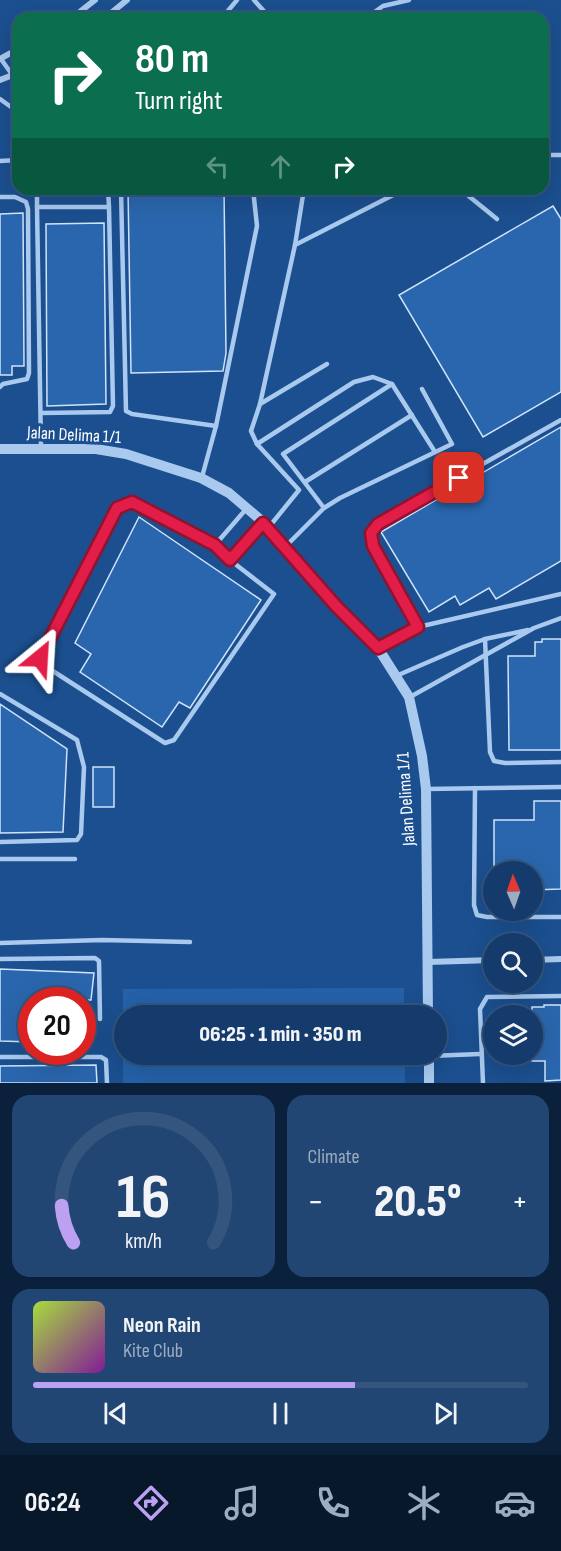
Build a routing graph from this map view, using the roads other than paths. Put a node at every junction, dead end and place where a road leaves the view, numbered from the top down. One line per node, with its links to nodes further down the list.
1 (95, 0): 6 (street)
2 (127, 0): 7 (street)
3 (237, 0): 8 (lane)
4 (254, 0): 9 (lane)
5 (409, 0): 10 (lane)
6 (80, 12)
7 (112, 12)
8 (227, 12)
9 (265, 12)
10 (374, 12)
11 (1, 59): 12 (lane)
12 (12, 71)
13 (37, 195): 21 (lane)
14 (108, 195): 22 (lane)
15 (121, 195): 33 (lane)
16 (254, 195): 33 (lane)
17 (303, 195): 24 (lane)
18 (393, 195): 24 (lane)
19 (467, 195): 23 (lane)
20 (0, 197): 27 (lane)
21 (38, 207): 22 (lane); 30 (lane)
22 (109, 207): 30 (lane)
23 (497, 219)
24 (295, 245): 29 (lane)
25 (327, 364): 29 (lane)
26 (392, 384): 31 (lane); 34 (lane); 39 (lane)
27 (0, 387)
28 (422, 389): 37 (lane)
29 (260, 404): 34 (lane)
30 (41, 413): 35 (lane)
31 (412, 414): 37 (lane); 39 (lane)
32 (561, 420): 48 (lane)
33 (216, 426): 38 (lane)
34 (257, 444): 42 (lane)
35 (41, 447): 36 (street, Jalan Delima 1/1); 38 (street, Jalan Delima 1/1)
36 (0, 448)
37 (435, 452): 41 (lane)
38 (201, 478): 40 (street, Jalan Delima 1/1)
39 (305, 482): 41 (lane)
40 (247, 508): 42 (street, Jalan Delima 1/1); 43 (lane)
41 (324, 508): 44 (lane)
42 (266, 525): 44 (street, Jalan Delima 1/1); 45 (lane)
43 (215, 545): 45 (lane); 45 (lane)
44 (285, 547): 51 (street, Jalan Delima 1/1)
45 (230, 560)
46 (561, 594): 48 (lane)
47 (561, 618): 49 (lane)
48 (418, 627): 51 (lane)
49 (534, 628): 50 (lane); 52 (lane)
50 (485, 639): 52 (lane); 53 (lane)
51 (378, 648): 53 (street, Jalan Delima 1/1)
52 (487, 656): 55 (lane); 56 (lane)
53 (396, 676): 55 (street, Jalan Delima 1/1)
54 (0, 694): 60 (lane)
55 (410, 697): 59 (street, Jalan Delima 1/1)
56 (561, 762)
57 (561, 787): 58 (lane)
58 (475, 788): 59 (lane); 63 (lane)
59 (426, 789): 70 (street, Jalan Delima 1/1)
60 (0, 842)
61 (0, 859): 62 (lane)
62 (75, 859)
63 (561, 917)
64 (190, 942): 65 (lane)
65 (0, 943)
66 (0, 959): 73 (lane)
67 (561, 959): 69 (street)
68 (483, 960): 70 (street)
69 (543, 960)
70 (428, 962): 72 (street, Jalan Delima 1/1)
71 (561, 996): 74 (lane)
72 (428, 1005)
73 (100, 1019)
74 (480, 1054): 75 (lane); 80 (lane)
75 (447, 1055)
76 (0, 1056): 78 (lane)
77 (429, 1065): 79 (street)
78 (107, 1083)
79 (429, 1083)
80 (483, 1083)

